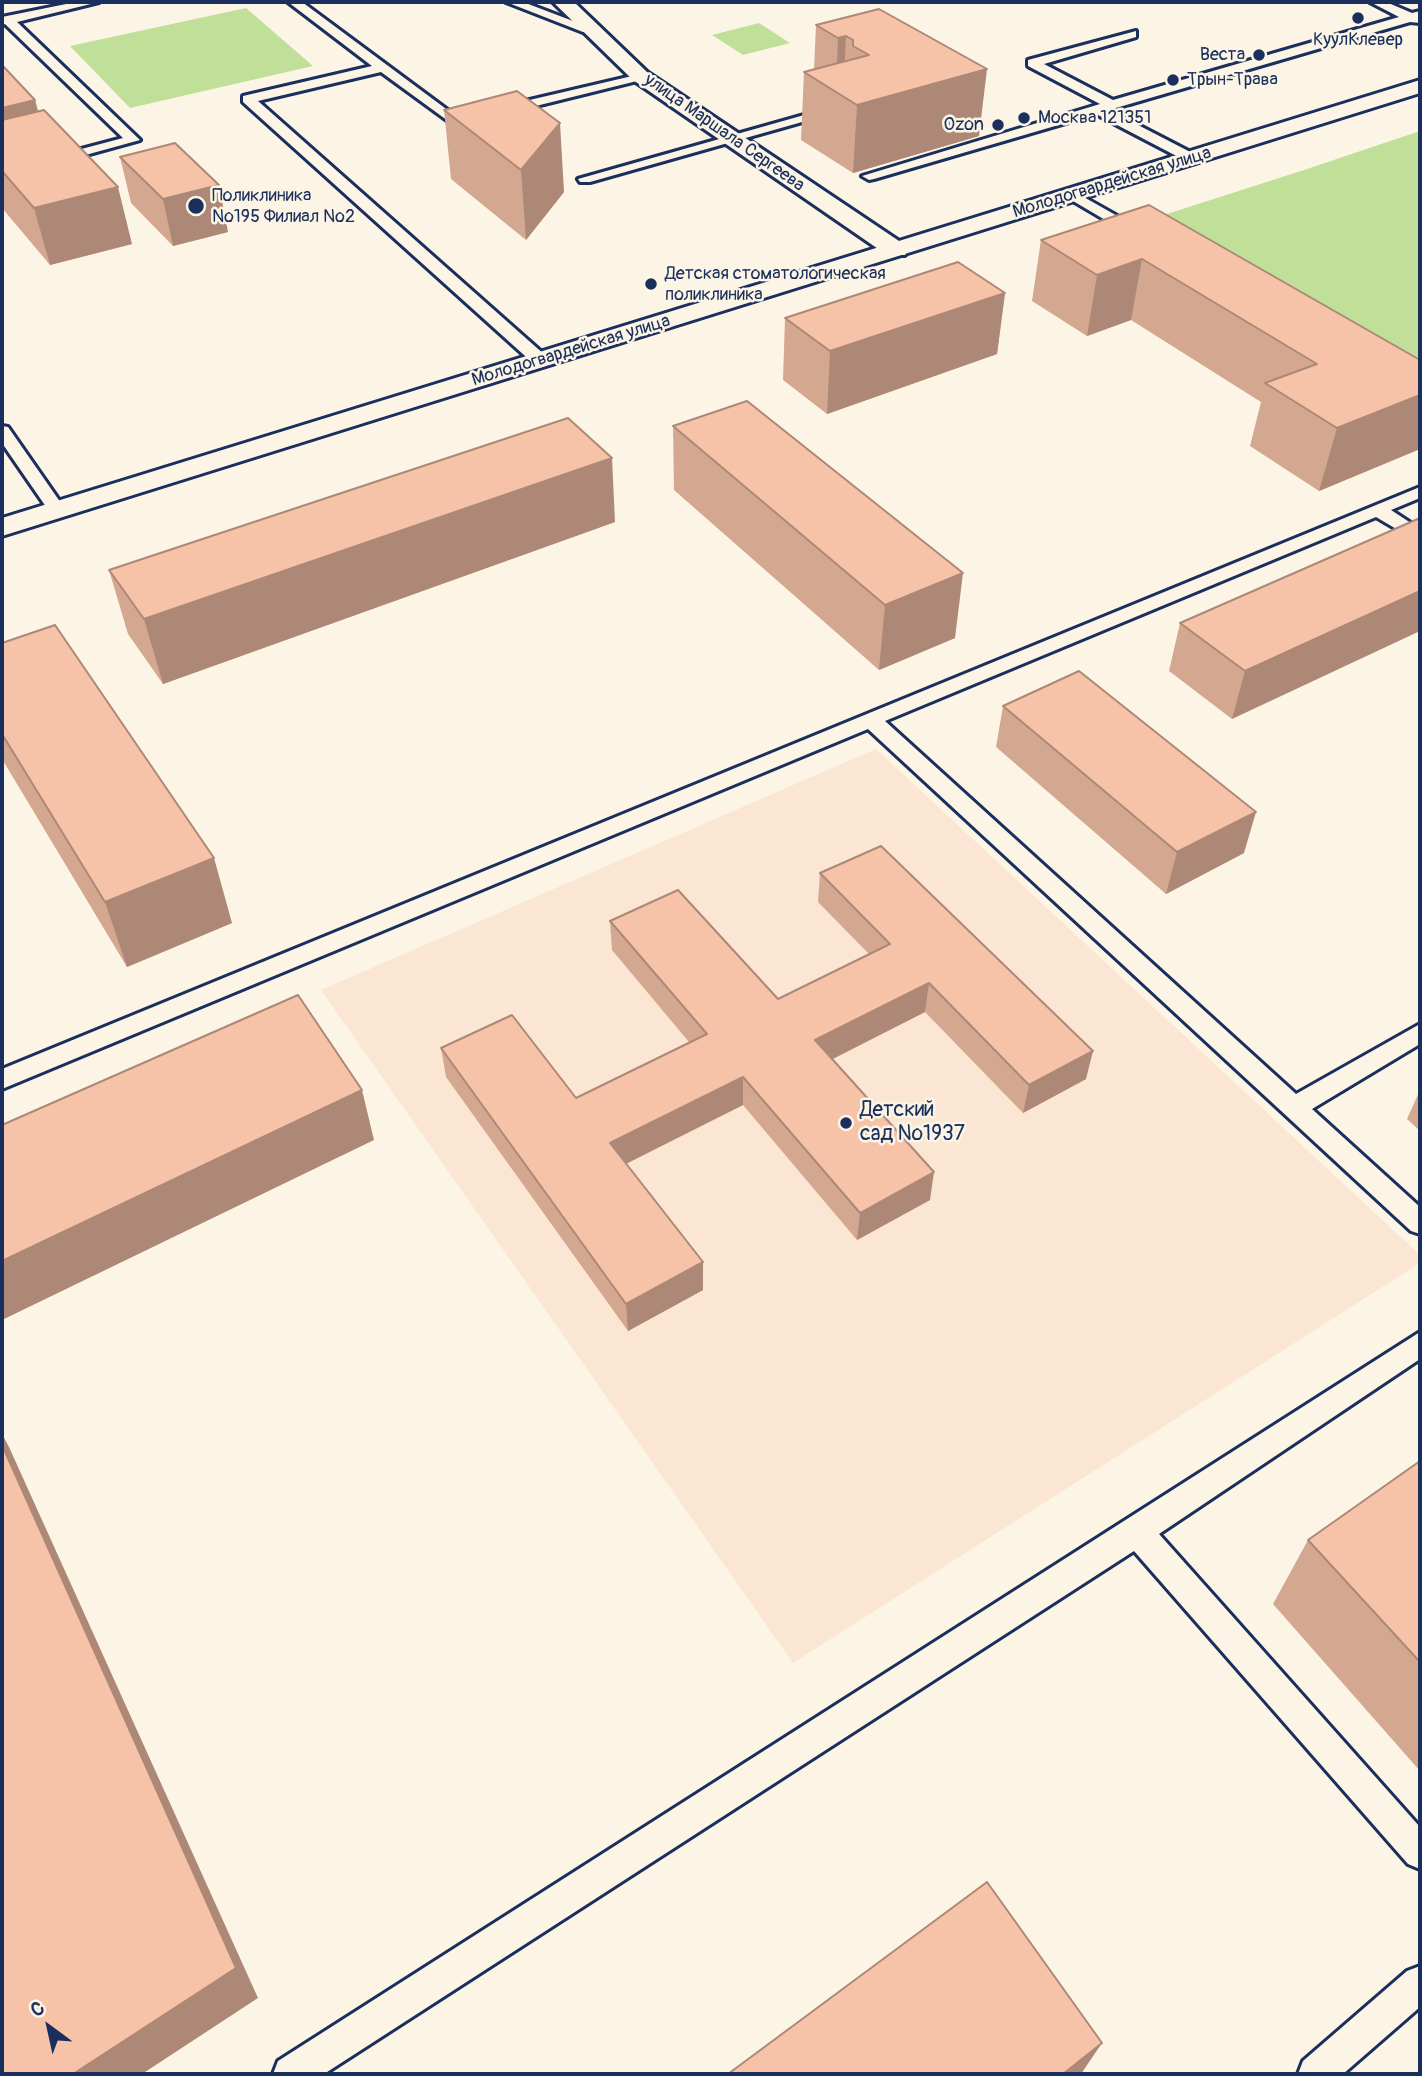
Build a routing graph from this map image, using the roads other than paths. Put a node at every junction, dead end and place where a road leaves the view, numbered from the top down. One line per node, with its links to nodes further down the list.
1 (93, 2): 7 (lane)
2 (294, 2): 10 (lane)
3 (512, 2): 8 (lane)
4 (563, 2): 8 (street, улица Маршала Сергеева)
5 (1376, 2): 6 (lane)
6 (1417, 18): 13 (lane)
7 (5, 20): 17 (lane)
8 (588, 29): 11 (street, улица Маршала Сергеева)
9 (1131, 34): 13 (lane)
10 (383, 67): 11 (lane); 23 (lane)
11 (640, 76): 15 (street, улица Маршала Сергеева)
12 (1420, 86): 16 (street, Молодогвардейская улица)
13 (1104, 107): 16 (lane); 18 (lane)
14 (841, 109): 15 (lane)
15 (731, 139): 19 (lane); 22 (street, улица Маршала Сергеева)
16 (1191, 158): 20 (street, Молодогвардейская улица)
17 (2, 174)
18 (869, 176)
19 (585, 178)
20 (1073, 195): 21 (lane); 22 (street, Молодогвардейская улица)
21 (1153, 242)
22 (896, 250): 23 (street, Молодогвардейская улица)
23 (540, 360): 26 (street, Молодогвардейская улица)
24 (4, 437): 26 (lane)
25 (1420, 492): 27 (lane)
26 (57, 510): 28 (street, Молодогвардейская улица)
27 (1378, 510): 29 (lane); 30 (lane)
28 (2, 527)
29 (1420, 537)
30 (871, 720): 32 (lane); 33 (lane)
31 (1420, 1033): 33 (lane)
32 (2, 1079)
33 (1294, 1107): 34 (lane)
34 (1420, 1223)
35 (1420, 1344): 36 (lane)
36 (1137, 1532): 37 (lane); 39 (lane)
37 (1420, 1852)
38 (1420, 1984): 40 (lane)
39 (291, 2074)
40 (1316, 2074)

